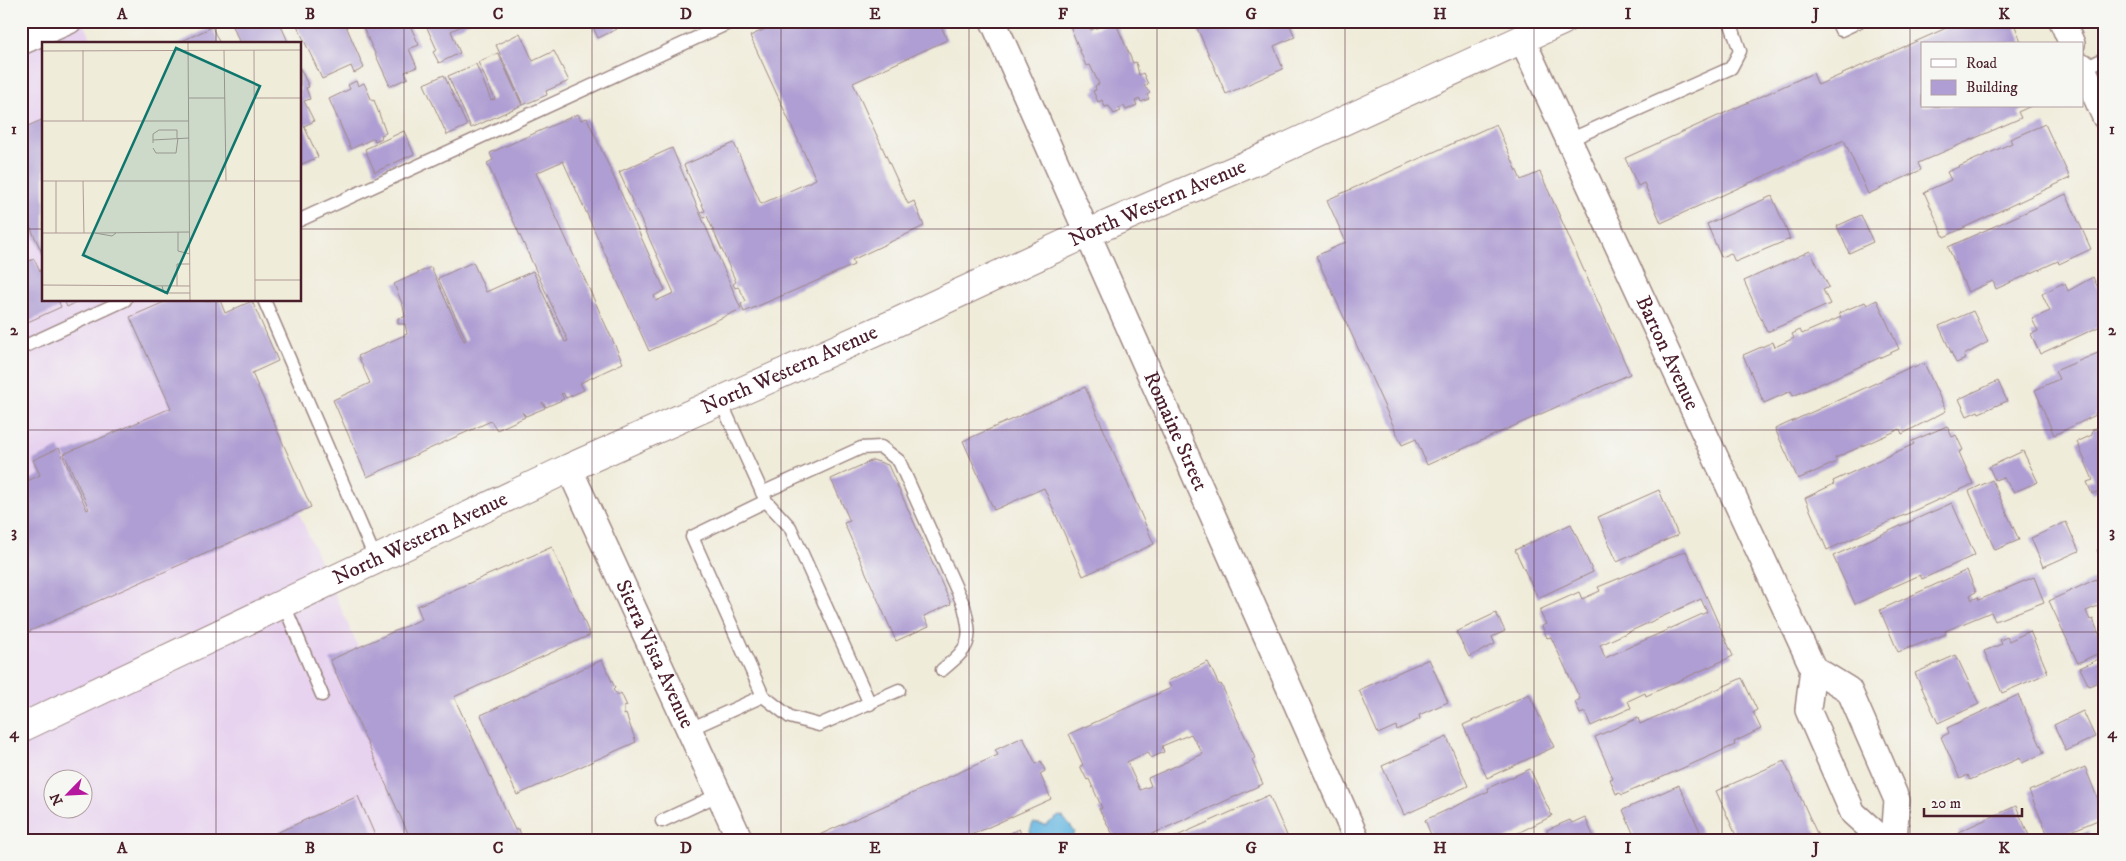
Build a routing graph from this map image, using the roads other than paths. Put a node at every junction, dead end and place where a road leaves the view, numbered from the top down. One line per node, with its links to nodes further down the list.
1 (69, 21): 10 (street)
2 (734, 21): 15 (lane)
3 (993, 21): 16 (street, Romaine Street)
4 (1562, 21): 9 (main road, North Western Avenue)
5 (1730, 21): 14 (lane)
6 (1837, 21): 7 (lane)
7 (1860, 21)
8 (2062, 21): 11 (street)
9 (1522, 40): 14 (street, Barton Avenue); 16 (main road, North Western Avenue)
10 (21, 42)
11 (2071, 42)
12 (2090, 64): 13 (street)
13 (2105, 117)
14 (1569, 140): 25 (street, Barton Avenue)
15 (301, 220)
16 (1088, 233): 20 (main road, North Western Avenue); 36 (street, Romaine Street)
17 (123, 301): 19 (lane)
18 (264, 301): 23 (lane)
19 (21, 348)
20 (720, 400): 21 (main road, North Western Avenue); 22 (lane)
21 (569, 468): 23 (main road, North Western Avenue); 32 (street, Sierra Vista Avenue)
22 (764, 497): 26 (lane); 29 (lane); 30 (lane)
23 (376, 560): 24 (main road, North Western Avenue)
24 (284, 605): 28 (lane); 31 (main road, North Western Avenue)
25 (1813, 668): 37 (street); 38 (street)
26 (942, 670)
27 (899, 690): 30 (lane)
28 (322, 695)
29 (763, 696): 30 (lane); 32 (lane)
30 (870, 704)
31 (21, 728)
32 (690, 728): 33 (street, Sierra Vista Avenue)
33 (720, 794): 34 (lane); 35 (street, Sierra Vista Avenue)
34 (662, 821)
35 (740, 840)
36 (1357, 840)
37 (1883, 840)
38 (1894, 840)

